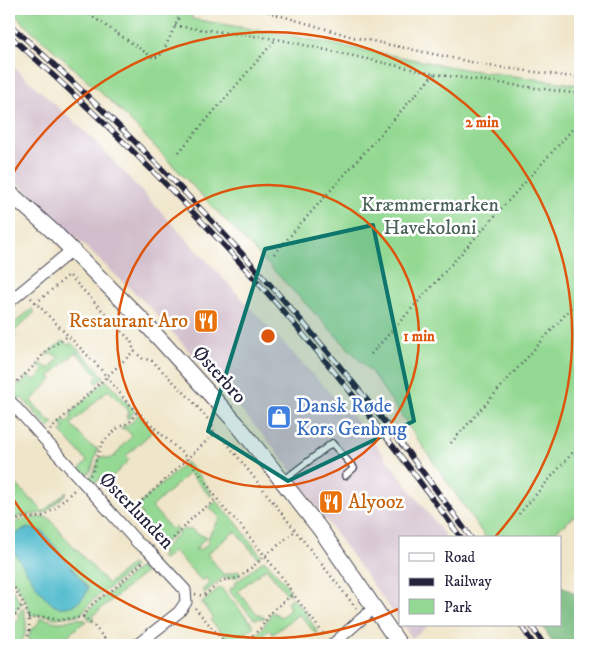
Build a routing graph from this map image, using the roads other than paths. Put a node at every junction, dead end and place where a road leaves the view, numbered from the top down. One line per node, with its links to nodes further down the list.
1 (572, 9): 2 (street)
2 (580, 9)
3 (9, 192): 4 (street, Østerbro)
4 (72, 250): 5 (street); 8 (street, Østerbro)
5 (9, 302)
6 (9, 400): 10 (street, Østerlunden)
7 (345, 476): 8 (lane)
8 (282, 481): 9 (street, Østerbro)
9 (375, 607): 11 (street); 12 (street, Østerbro)
10 (137, 645)
11 (332, 645)
12 (400, 645)

